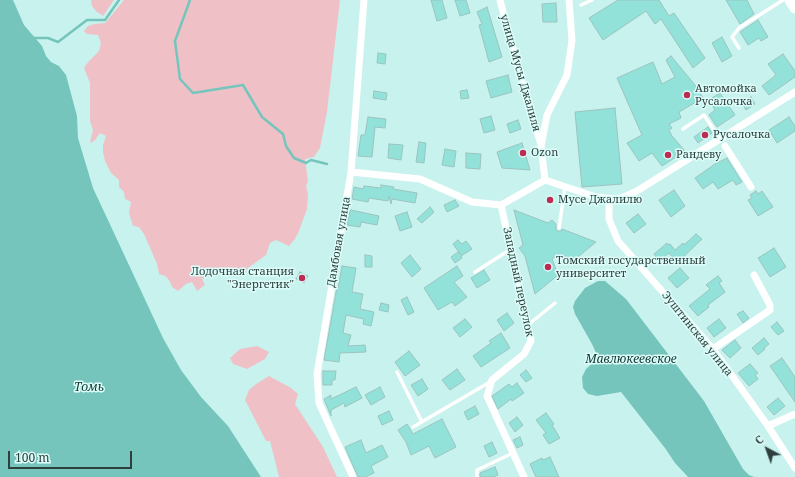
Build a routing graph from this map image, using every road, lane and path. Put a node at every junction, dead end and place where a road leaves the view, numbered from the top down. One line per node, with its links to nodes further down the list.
1 (364, 0): 15 (street, Дамбовая улица)
2 (500, 0): 13 (street, улица Мусы Джалиля)
3 (569, 0): 13 (street)
4 (592, 0): 7 (lane)
5 (783, 0): 9 (lane)
6 (790, 0): 8 (main road)
7 (580, 5)
8 (795, 8)
9 (739, 48)
10 (795, 92): 12 (street)
11 (683, 129): 12 (lane)
12 (720, 140): 19 (street)
13 (541, 146): 16 (street)
14 (725, 146): 18 (street)
15 (351, 172): 20 (street); 36 (street, Дамбовая улица)
16 (545, 180): 17 (street); 20 (street)
17 (565, 187): 19 (street); 21 (lane)
18 (751, 187)
19 (610, 199): 27 (street, Эуштинская улица)
20 (501, 205): 22 (street, Западный переулок)
21 (559, 228)
22 (511, 249): 23 (lane); 26 (street, Западный переулок)
23 (475, 272)
24 (754, 275): 27 (street)
25 (554, 303): 26 (lane)
26 (528, 325): 29 (street, Западный переулок)
27 (713, 349): 32 (street, Эуштинская улица)
28 (397, 372): 31 (lane)
29 (492, 380): 31 (lane); 34 (street)
30 (795, 414): 32 (street)
31 (422, 422): 33 (lane)
32 (768, 426): 35 (street, Эуштинская улица)
33 (413, 427)
34 (513, 453): 37 (lane); 38 (street)
35 (795, 468)
36 (353, 477)
37 (477, 477)
38 (524, 477)

